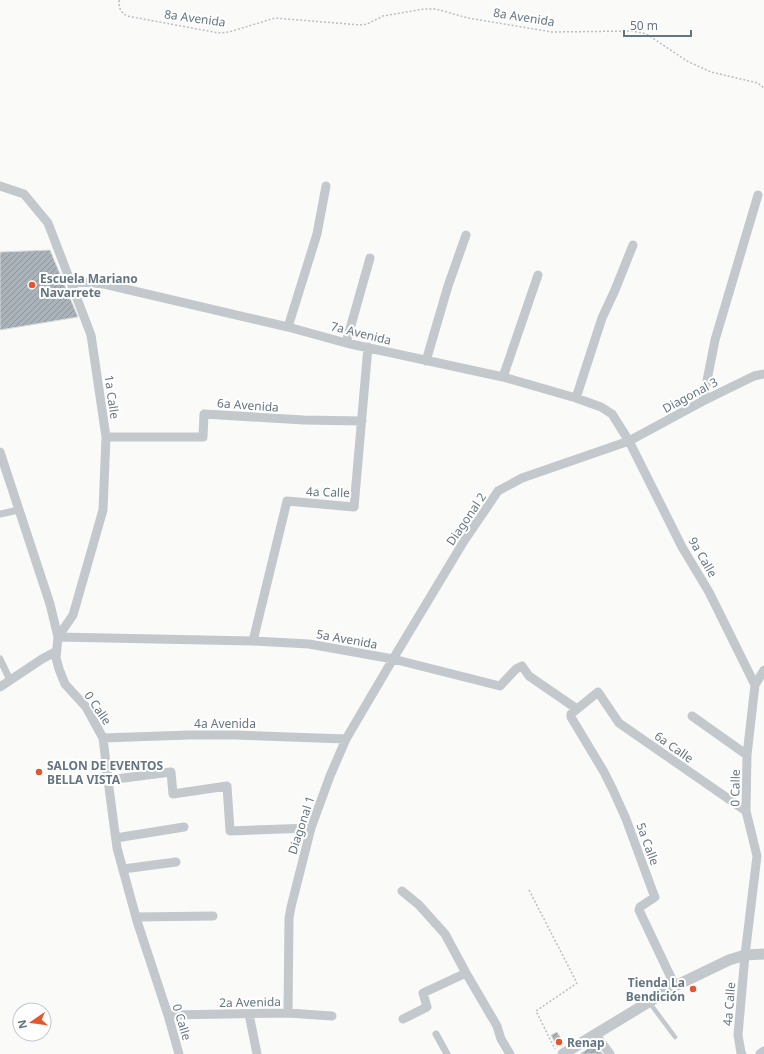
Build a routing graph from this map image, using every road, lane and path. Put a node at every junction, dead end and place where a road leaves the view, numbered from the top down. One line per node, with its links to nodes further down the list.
1 (119, 0): 2 (path, 8a Avenida)
2 (764, 88)
3 (0, 186): 10 (street, 1a Calle)
4 (326, 186): 11 (street)
5 (758, 195): 18 (street)
6 (466, 236): 14 (street)
7 (633, 246): 17 (street)
8 (370, 258): 12 (street)
9 (538, 275): 16 (street)
10 (70, 281): 11 (street, 7a Avenida); 20 (street, 1a Calle)
11 (288, 327): 12 (street, 7a Avenida)
12 (346, 343): 13 (street, 7a Avenida)
13 (368, 347): 14 (street, 7a Avenida); 19 (street, 4a Calle)
14 (426, 361): 16 (street, 7a Avenida)
15 (764, 374): 18 (street, Diagonal 3)
16 (503, 377): 17 (street, 7a Avenida)
17 (576, 398): 21 (street, 7a Avenida)
18 (703, 401): 21 (street, Diagonal 3)
19 (362, 421): 20 (street, 6a Avenida); 26 (street, 4a Calle)
20 (106, 437): 25 (street, 1a Calle)
21 (629, 441): 29 (street, Diagonal 2); 32 (street, 9a Calle)
22 (0, 452): 23 (street, 0 Calle)
23 (19, 510): 24 (street); 25 (street, 0 Calle)
24 (0, 514)
25 (58, 637): 26 (street, 5a Avenida); 27 (street, 0 Calle)
26 (253, 641): 29 (street, 5a Avenida)
27 (56, 652): 31 (street); 36 (street, 0 Calle)
28 (0, 659): 31 (street)
29 (393, 659): 34 (street, 5a Avenida); 37 (street, Diagonal 1)
30 (764, 670): 32 (street, 0 Calle)
31 (10, 680): 33 (street)
32 (755, 685): 38 (street, 0 Calle)
33 (0, 687)
34 (577, 709): 40 (street, 6a Calle); 54 (street, 5a Calle)
35 (692, 716): 38 (street)
36 (104, 738): 37 (street, 4a Avenida); 39 (street, 0 Calle)
37 (346, 739): 42 (street, Diagonal 1)
38 (747, 755): 40 (street, 0 Calle)
39 (108, 780): 42 (street); 43 (street, 0 Calle)
40 (746, 811): 44 (street, 0 Calle)
41 (184, 827): 43 (street)
42 (311, 828): 56 (street, Diagonal 1)
43 (116, 838): 46 (street, 0 Calle)
44 (761, 855): 52 (street, 0 Calle)
45 (176, 862): 46 (street)
46 (123, 869): 50 (street, 0 Calle)
47 (529, 890): 69 (path)
48 (402, 891): 53 (street)
49 (213, 916): 50 (street)
50 (136, 917): 58 (street, 0 Calle)
51 (764, 954): 52 (street)
52 (745, 955): 54 (street); 72 (street, 4a Calle)
53 (466, 973): 60 (street); 68 (street)
54 (676, 986): 55 (street)
55 (649, 1002): 62 (street); 63 (lane)
56 (288, 1013): 57 (street, 2a Avenida); 59 (street, 2a Avenida)
57 (249, 1014): 58 (street, 2a Avenida); 66 (street)
58 (168, 1015): 65 (street, 0 Calle)
59 (332, 1016)
60 (402, 1019)
61 (436, 1034): 67 (street)
62 (596, 1035): 70 (street); 71 (street)
63 (675, 1037)
64 (764, 1052): 73 (street)
65 (179, 1054)
66 (257, 1054)
67 (447, 1054)
68 (510, 1054)
69 (557, 1054)
70 (563, 1054)
71 (610, 1054)
72 (742, 1054)
73 (761, 1054)

